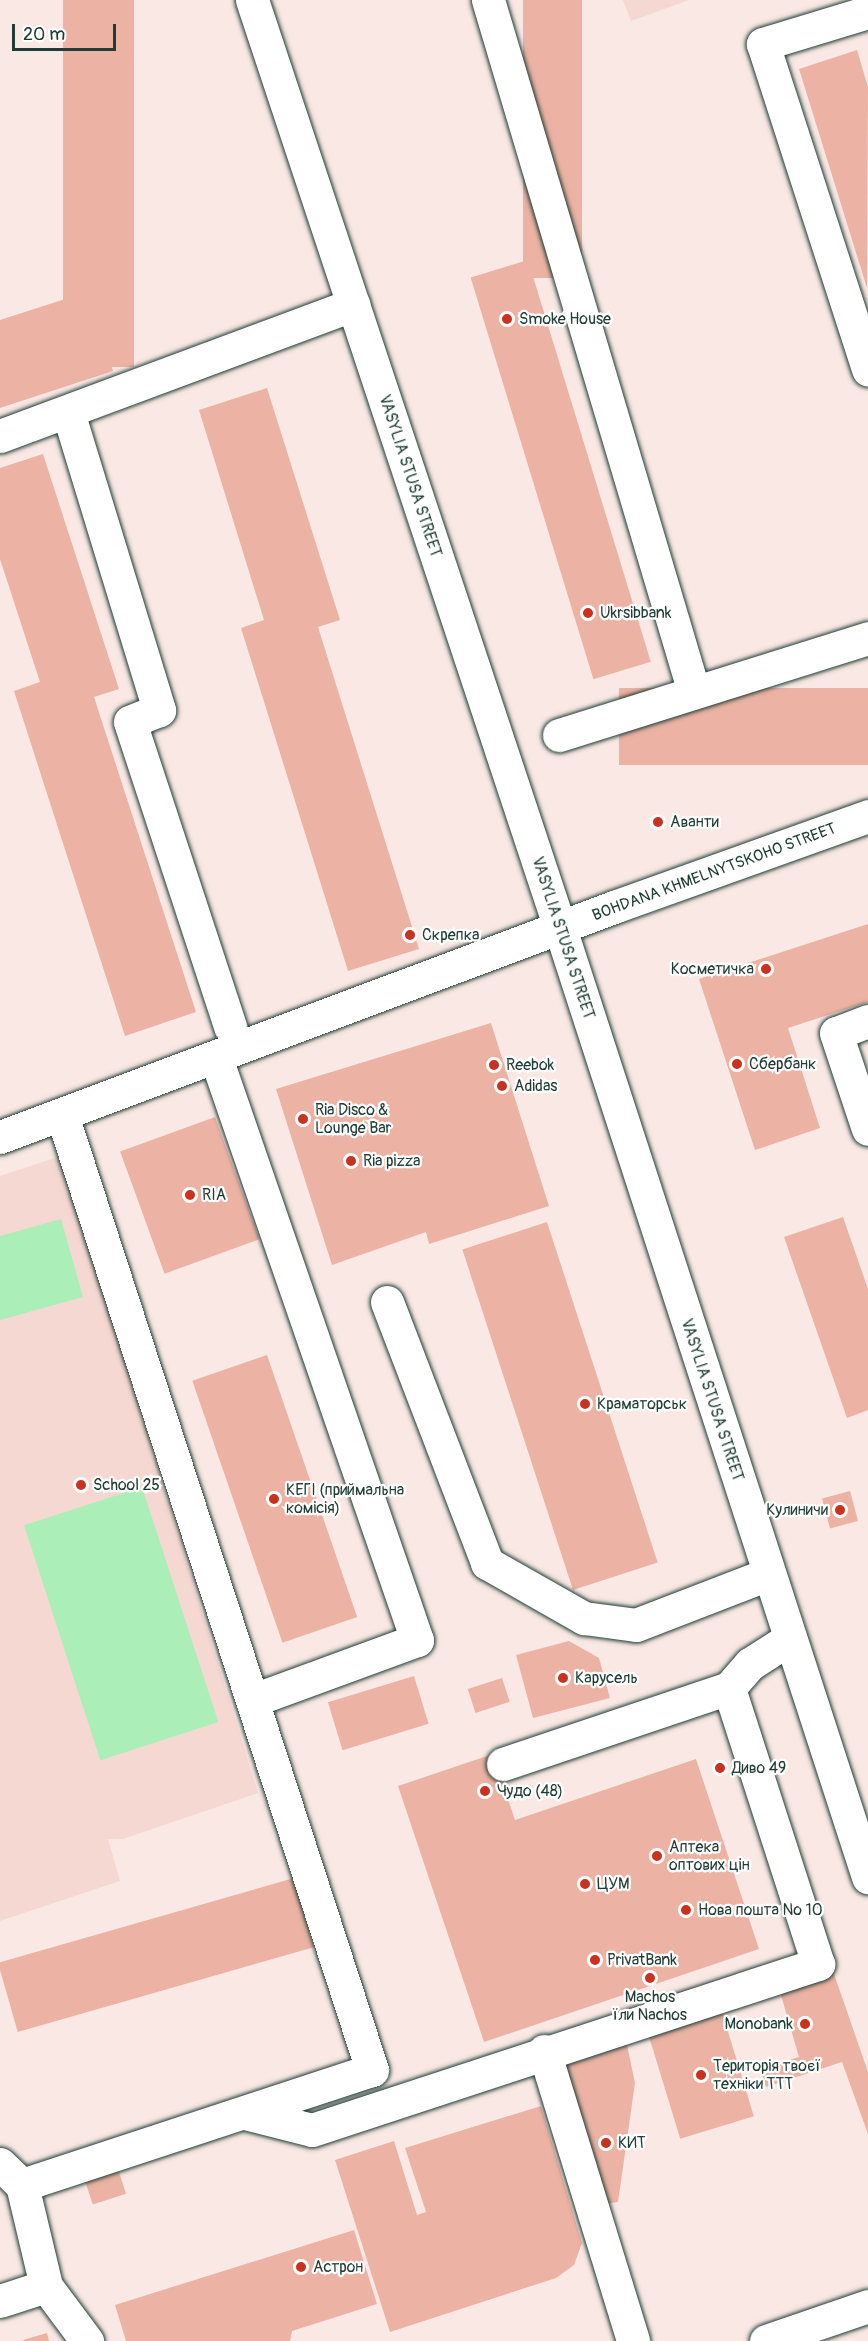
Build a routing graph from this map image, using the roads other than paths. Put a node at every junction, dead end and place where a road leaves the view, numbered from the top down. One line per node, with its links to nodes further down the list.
1 (252, 0): 4 (street, VASYLIA STUSA STREET)
2 (488, 0): 9 (street)
3 (868, 12): 5 (street)
4 (353, 305): 6 (street); 12 (street, VASYLIA STUSA STREET)
5 (868, 370)
6 (68, 412): 7 (street); 14 (street)
7 (0, 436)
8 (868, 638): 9 (street)
9 (693, 689): 10 (street)
10 (559, 735)
11 (868, 816): 12 (street, BOHDANA KHMELNYTSKOHO STREET)
12 (560, 928): 15 (street, BOHDANA KHMELNYTSKOHO STREET); 20 (street, VASYLIA STUSA STREET)
13 (868, 1021): 17 (street)
14 (230, 1027)
15 (216, 1058): 16 (street, BOHDANA KHMELNYTSKOHO STREET); 23 (street)
16 (62, 1115): 18 (street, BOHDANA KHMELNYTSKOHO STREET); 23 (street)
17 (868, 1129)
18 (0, 1137)
19 (387, 1302): 20 (street)
20 (768, 1574): 21 (street, VASYLIA STUSA STREET)
21 (789, 1639): 22 (street); 25 (street, VASYLIA STUSA STREET)
22 (729, 1688): 24 (street); 27 (street)
23 (253, 1700): 28 (street)
24 (503, 1764)
25 (860, 1828): 26 (street, VASYLIA STUSA STREET)
26 (868, 1877)
27 (544, 2051): 28 (street); 34 (street)
28 (245, 2113): 29 (street)
29 (11, 2175): 30 (street)
30 (46, 2286): 31 (street); 33 (street)
31 (0, 2301)
32 (868, 2306): 35 (street)
33 (87, 2341)
34 (633, 2341)
35 (766, 2341)

